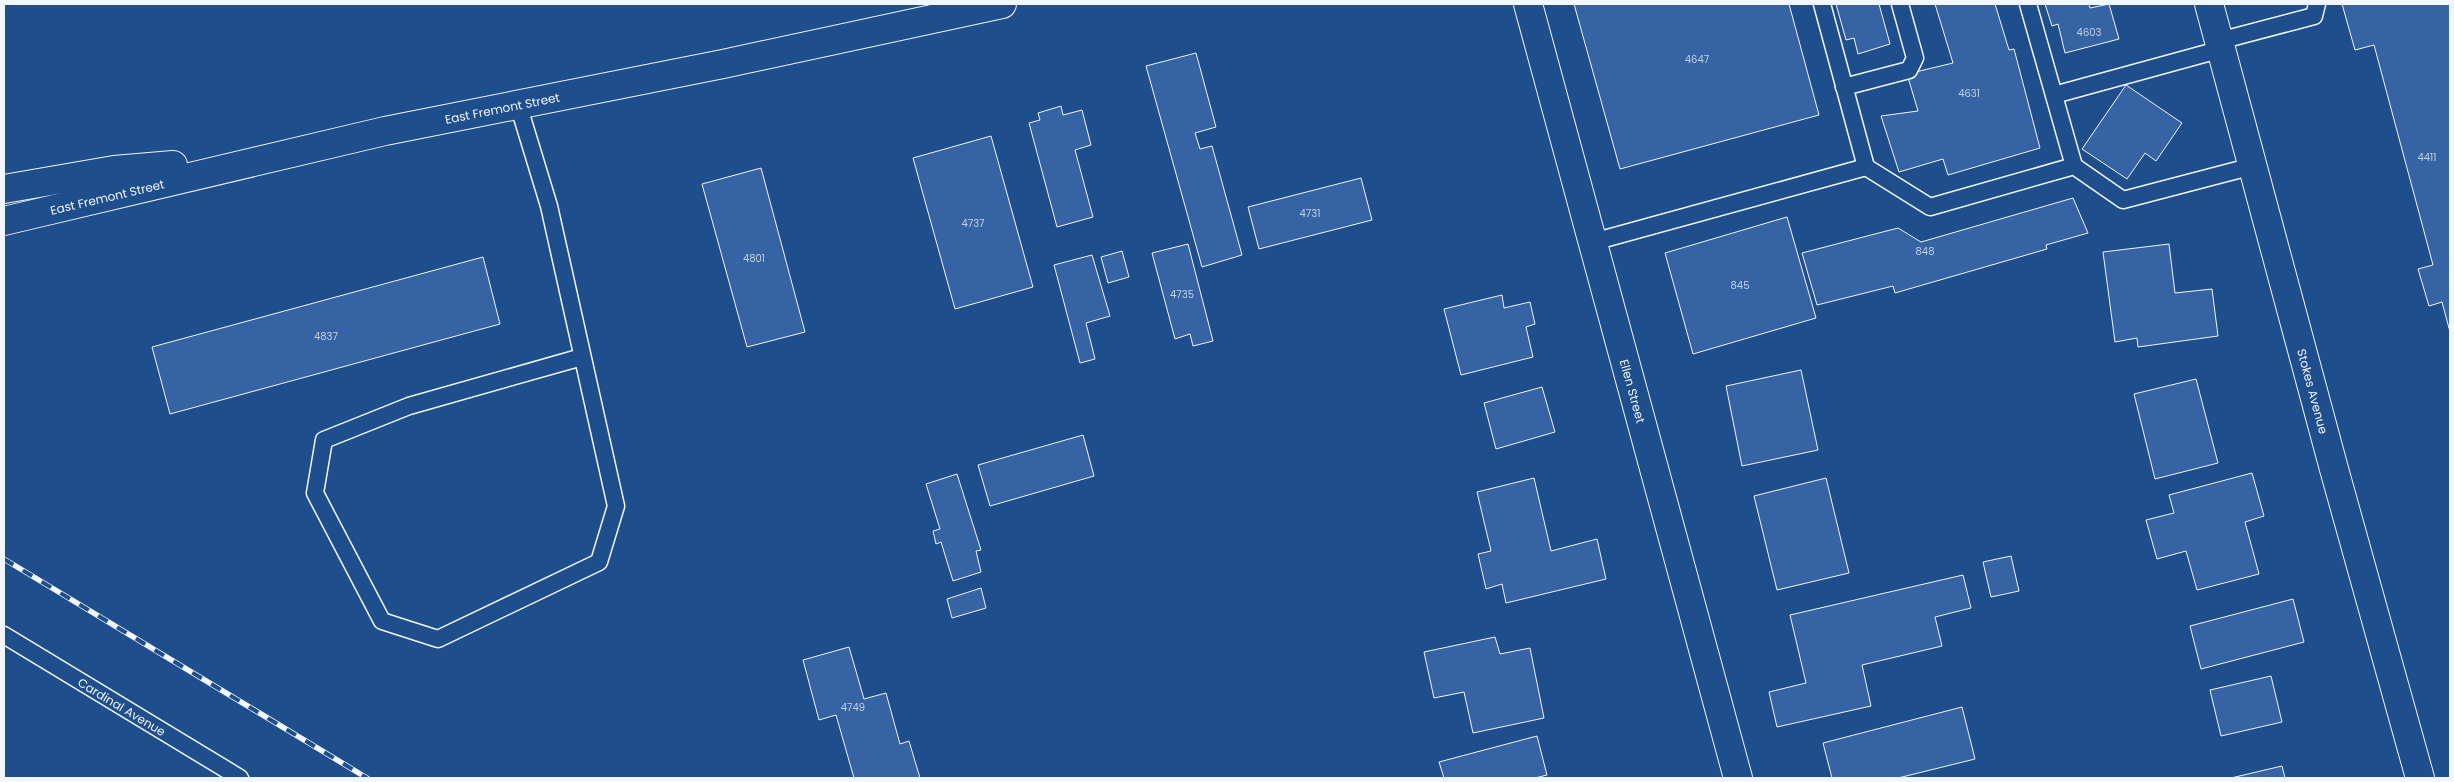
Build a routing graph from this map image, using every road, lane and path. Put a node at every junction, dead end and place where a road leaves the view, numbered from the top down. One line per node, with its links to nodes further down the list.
1 (1002, 4): 11 (street, East Fremont Street)
2 (1528, 4): 18 (street, Ellen Street)
3 (1822, 4): 9 (lane)
4 (1900, 4): 9 (lane)
5 (2028, 4): 10 (lane)
6 (2209, 4): 8 (street, Stokes Avenue)
7 (2317, 4): 8 (lane)
8 (2220, 45): 10 (lane); 14 (street, Stokes Avenue)
9 (1844, 87): 15 (lane)
10 (2054, 95): 13 (lane)
11 (518, 104): 12 (street, East Fremont Street); 19 (lane)
12 (252, 161): 16 (street); 17 (street, East Fremont Street)
13 (2074, 166): 14 (lane); 15 (lane)
14 (2252, 166): 23 (street, Stokes Avenue)
15 (1866, 167): 18 (lane)
16 (4, 189)
17 (4, 221)
18 (1593, 242): 22 (street, Ellen Street)
19 (582, 357): 19 (lane)
20 (4, 635): 21 (lane, Cardinal Avenue)
21 (240, 778)
22 (1738, 778)
23 (2420, 778)

